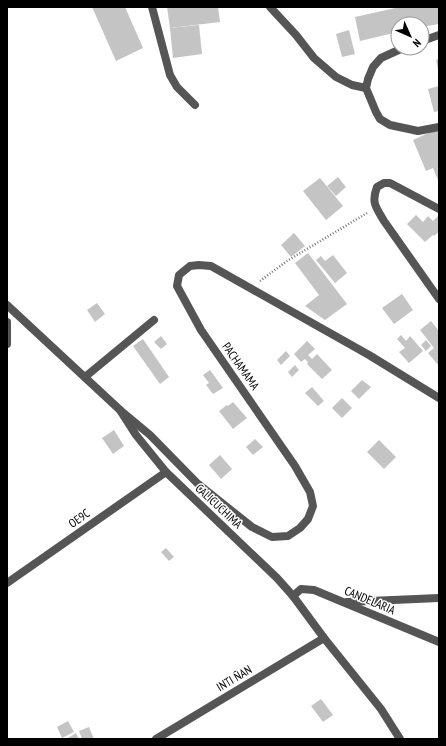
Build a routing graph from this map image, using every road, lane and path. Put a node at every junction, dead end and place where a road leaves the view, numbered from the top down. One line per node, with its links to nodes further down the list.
1 (152, 7): 5 (street)
2 (270, 7): 4 (street)
3 (390, 54): 4 (street)
4 (366, 88): 6 (street)
5 (195, 105)
6 (439, 127)
7 (376, 208): 8 (street); 9 (path); 10 (street)
8 (439, 209)
9 (250, 287): 16 (street, PACHAMAMA); 17 (street, PACHAMAMA)
10 (439, 299)
11 (7, 305): 15 (street, CALICUCHIMA)
12 (154, 320): 15 (street)
13 (7, 322): 14 (street)
14 (7, 344)
15 (85, 377): 17 (street, CALICUCHIMA)
16 (439, 398)
17 (120, 410): 18 (street, CALICUCHIMA)
18 (166, 472): 19 (street, OE9C); 20 (street, CALICUCHIMA)
19 (7, 583)
20 (293, 596): 22 (street, CANDELARIA); 23 (street, CALICUCHIMA)
21 (439, 598): 22 (street)
22 (344, 602): 24 (street, CANDELARIA)
23 (324, 638): 25 (street, INTI ÑAN); 26 (street, CALICUCHIMA)
24 (439, 642)
25 (156, 739)
26 (400, 739)

